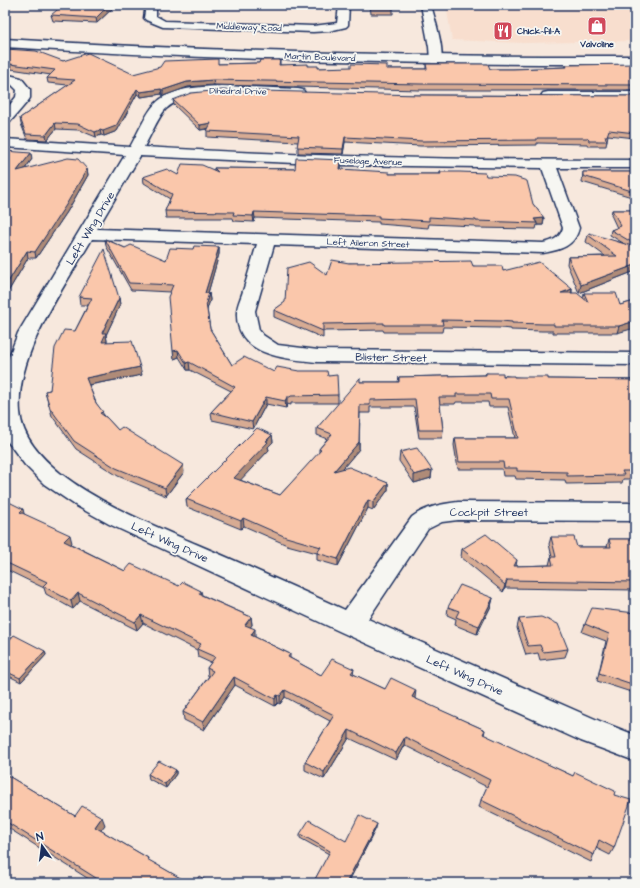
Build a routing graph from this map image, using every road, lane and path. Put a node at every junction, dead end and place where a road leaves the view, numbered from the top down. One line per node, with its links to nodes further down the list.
1 (151, 5): 2 (street, Middleway Road)
2 (344, 5)
3 (426, 5): 6 (street)
4 (5, 43): 7 (street, Martin Boulevard)
5 (421, 47): 6 (street)
6 (439, 47): 7 (street)
7 (436, 60): 8 (street, Martin Boulevard)
8 (635, 60)
9 (5, 78): 13 (street)
10 (310, 93): 15 (street, Dihedral Drive)
11 (532, 96): 12 (street)
12 (635, 96)
13 (5, 119)
14 (5, 144): 15 (street, Fuselage Avenue)
15 (134, 151): 16 (street, Fuselage Avenue); 18 (street, Left Wing Drive)
16 (548, 164): 17 (street, Fuselage Avenue); 19 (street, Left Aileron Street)
17 (635, 164)
18 (86, 234): 19 (street, Left Aileron Street); 21 (street, Left Wing Drive)
19 (268, 240): 20 (street, Blister Street)
20 (635, 359)
21 (8, 424): 23 (street, Left Wing Drive)
22 (635, 512): 23 (street, Cockpit Street)
23 (350, 624): 24 (street, Left Wing Drive)
24 (635, 748)

